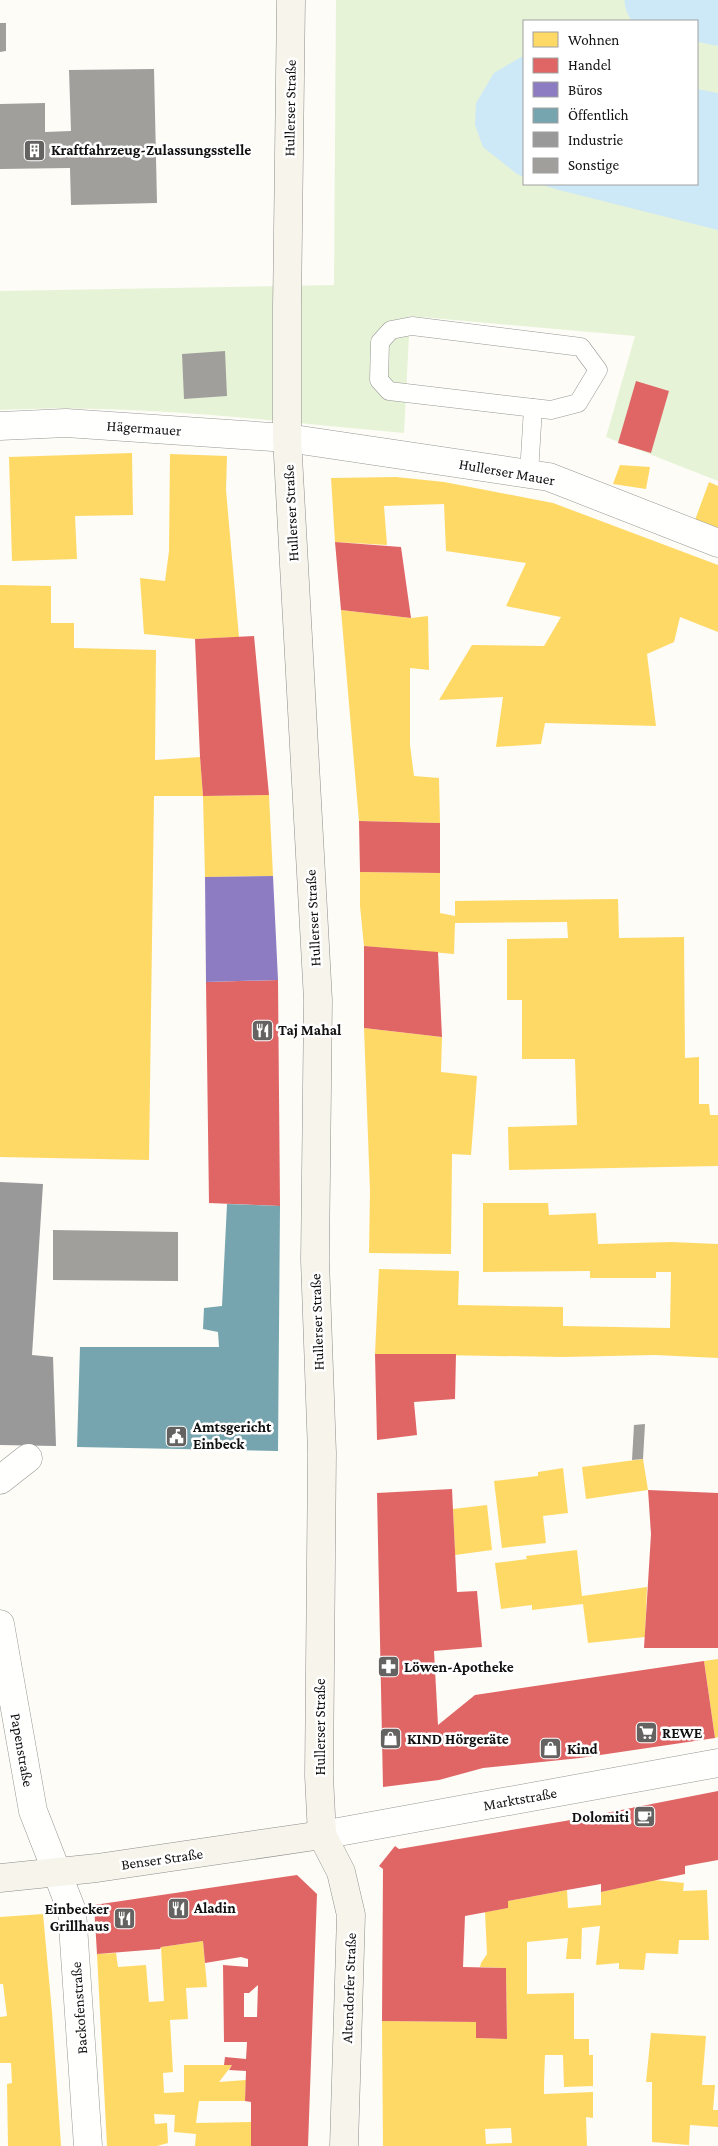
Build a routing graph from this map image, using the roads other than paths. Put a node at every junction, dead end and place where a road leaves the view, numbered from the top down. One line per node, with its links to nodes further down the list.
1 (291, 8): 4 (main road, Hullerser Straße)
2 (533, 408): 2 (lane); 5 (lane)
3 (0, 426): 4 (street, Hägermauer)
4 (287, 438): 5 (street, Hullerser Mauer); 11 (main road, Hullerser Straße)
5 (529, 474): 6 (street, Hullerser Mauer)
6 (718, 542)
7 (28, 1458): 8 (street)
8 (0, 1480)
9 (0, 1624): 12 (street, Papenstraße)
10 (718, 1763): 11 (street, Marktstraße)
11 (322, 1835): 12 (main road, Benser Straße); 15 (main road, Altendorfer Straße)
12 (56, 1873): 13 (main road, Benser Straße); 14 (street, Backofenstraße)
13 (0, 1878)
14 (88, 2146)
15 (344, 2146)

